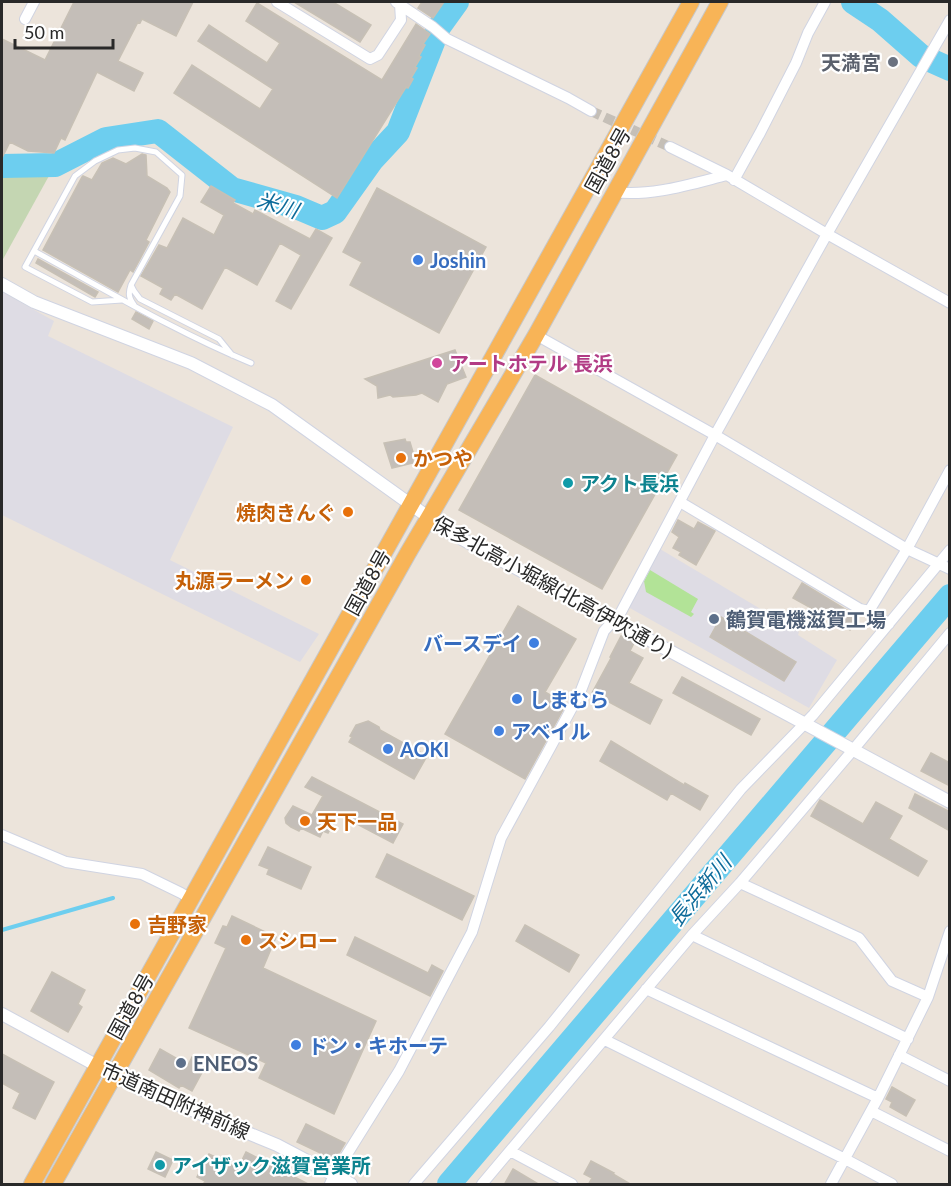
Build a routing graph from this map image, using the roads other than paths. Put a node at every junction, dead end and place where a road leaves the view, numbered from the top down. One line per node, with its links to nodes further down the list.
1 (34, 2): 7 (street)
2 (277, 2): 3 (street)
3 (399, 2): 9 (street)
4 (691, 2): 26 (highway, 国道8号)
5 (720, 2): 12 (highway, 国道8号)
6 (825, 2): 11 (street)
7 (25, 19)
8 (950, 20): 13 (street)
9 (591, 111)
10 (670, 147): 11 (street)
11 (731, 177): 12 (street); 13 (street)
12 (614, 192): 20 (highway, 国道8号)
13 (827, 234): 18 (street); 23 (street)
14 (34, 250): 16 (lane); 17 (lane); 17 (lane)
15 (2, 284): 26 (street, 保多北高小堀線(北高伊吹通り))
16 (131, 285): 19 (lane); 21 (lane)
17 (123, 300): 19 (lane)
18 (950, 303)
19 (136, 308): 21 (lane)
20 (536, 335): 23 (street); 27 (highway, 国道8号)
21 (232, 356): 22 (lane)
22 (251, 363)
23 (715, 435): 25 (street); 28 (street)
24 (950, 470): 28 (street)
25 (680, 502): 31 (street); 32 (street)
26 (410, 504): 27 (street, 保多北高小堀線(北高伊吹通り)); 40 (highway, 国道8号)
27 (430, 518): 32 (street, 保多北高小堀線(北高伊吹通り)); 51 (highway, 国道8号)
28 (907, 549): 30 (street); 31 (street)
29 (950, 550): 30 (street)
30 (944, 566): 33 (street)
31 (869, 611): 33 (street)
32 (613, 620): 35 (street, 保多北高小堀線(北高伊吹通り)); 58 (street)
33 (889, 624): 35 (street)
34 (950, 633): 36 (street)
35 (806, 725): 36 (street, 保多北高小堀線(北高伊吹通り)); 62 (street)
36 (849, 748): 37 (street, 保多北高小堀線(北高伊吹通り)); 39 (street)
37 (950, 802)
38 (2, 835): 40 (street)
39 (740, 883): 42 (street); 45 (street)
40 (191, 899): 50 (highway, 国道8号)
41 (950, 931): 43 (street)
42 (692, 935): 44 (street); 47 (street)
43 (944, 966): 45 (street)
44 (646, 989): 48 (street); 53 (street)
45 (927, 997): 47 (street)
46 (2, 1014): 50 (street, 市道南田附神前線)
47 (908, 1039): 49 (street)
48 (604, 1040): 55 (street); 57 (street)
49 (899, 1055): 52 (street); 53 (street)
50 (97, 1066): 51 (street, 市道南田附神前線); 59 (highway, 国道8号)
51 (114, 1076): 58 (street, 市道南田附神前線); 60 (highway, 国道8号)
52 (950, 1082)
53 (878, 1098): 54 (street)
54 (871, 1111): 56 (street); 57 (street)
55 (510, 1151): 63 (street); 64 (street)
56 (950, 1151)
57 (845, 1159): 65 (street); 66 (street)
58 (332, 1180): 61 (street, 市道南田附神前線)
59 (32, 1185)
60 (53, 1185)
61 (351, 1185)
62 (414, 1185)
63 (482, 1185)
64 (572, 1185)
65 (831, 1185)
66 (892, 1185)

